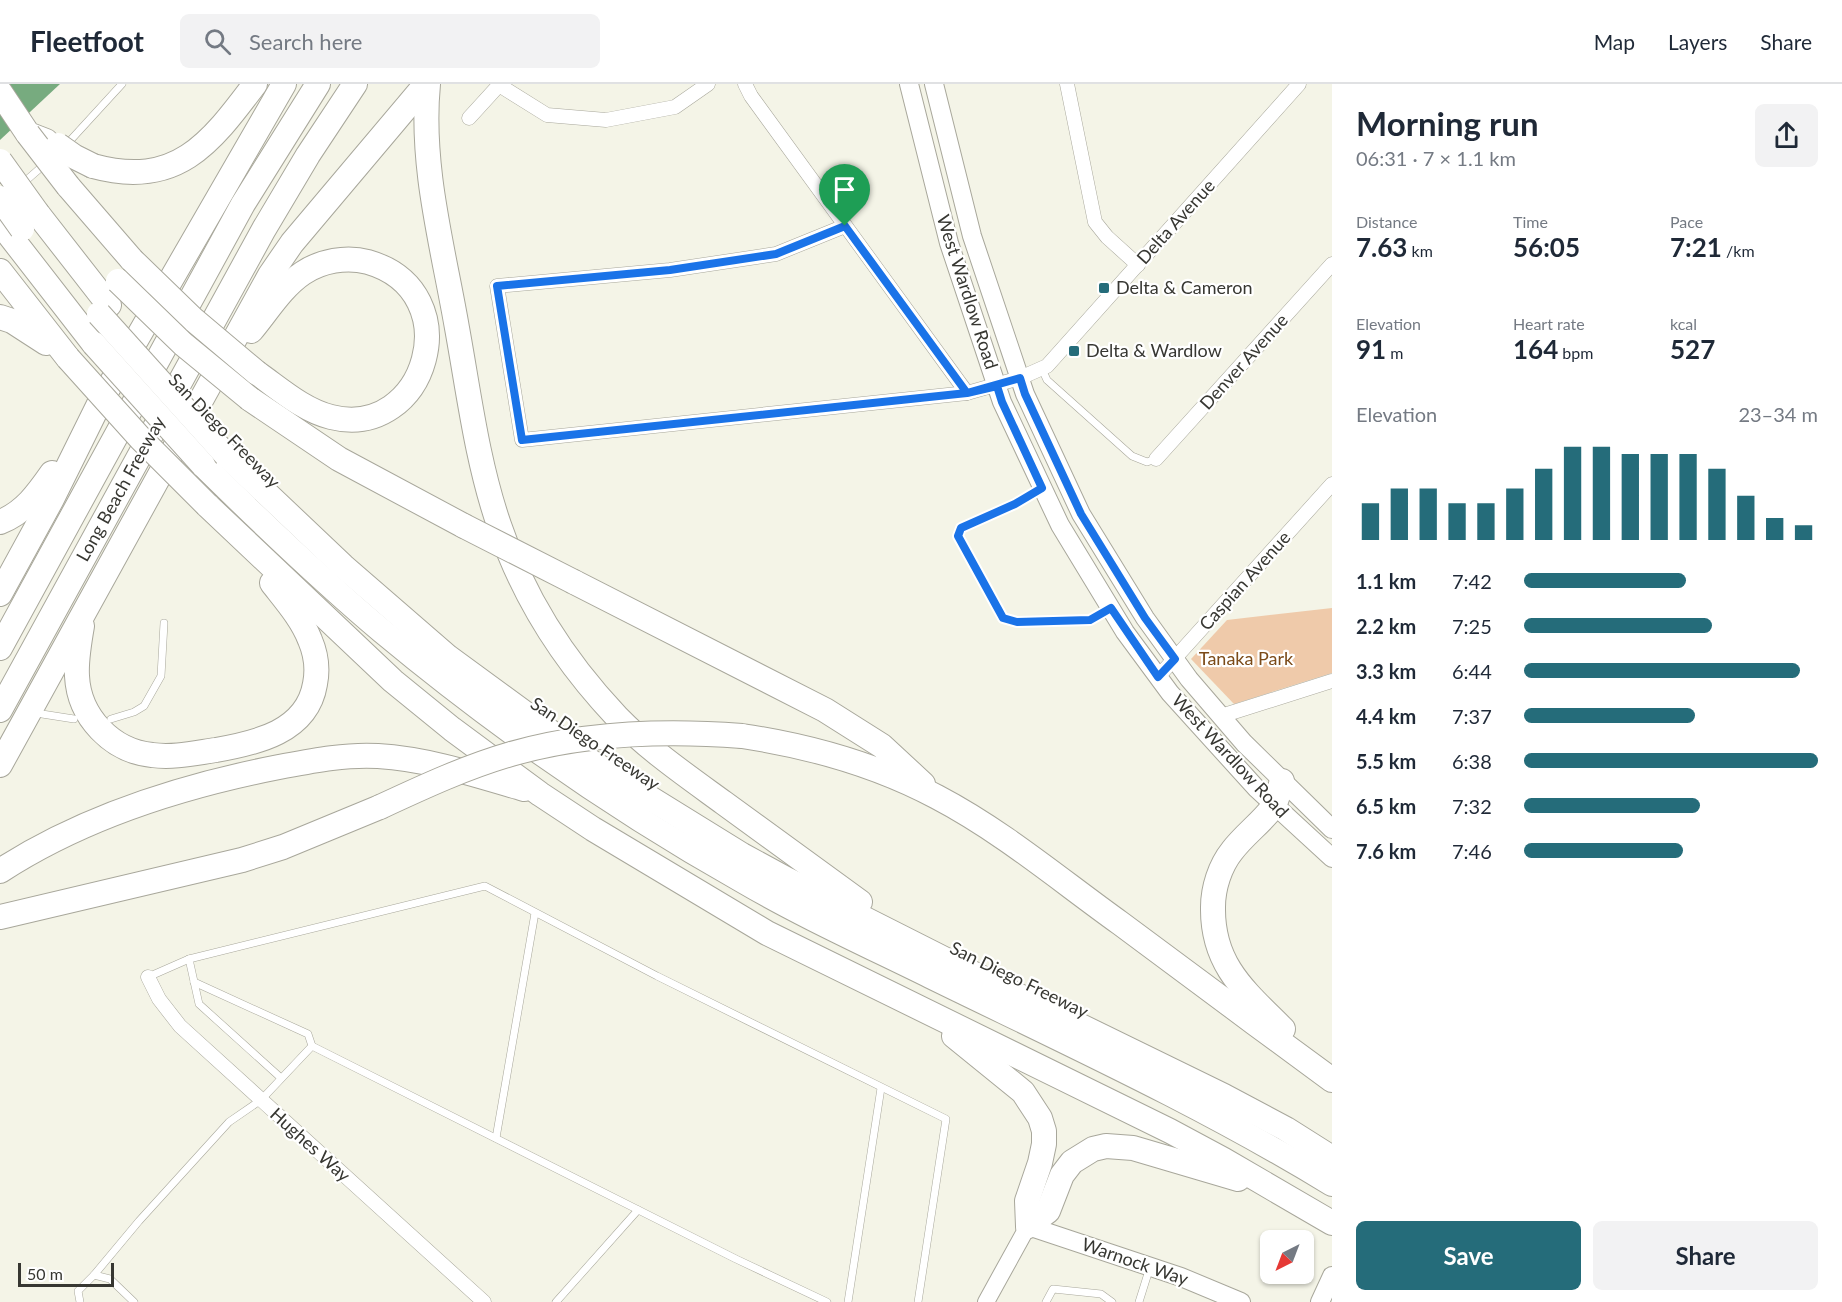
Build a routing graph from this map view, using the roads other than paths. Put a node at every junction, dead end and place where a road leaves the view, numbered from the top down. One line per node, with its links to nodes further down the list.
1 (122, 84): 18 (lane)
2 (255, 84): 16 (highway, bridge)
3 (284, 84): 34 (highway)
4 (318, 84): 45 (highway, Long Beach Freeway)
5 (355, 84): 49 (highway, Long Beach Freeway)
6 (427, 84): 31 (highway); 62 (highway)
7 (708, 84): 13 (street)
8 (745, 84): 21 (street)
9 (909, 84): 32 (main road, West Wardlow Road)
10 (934, 84): 30 (main road, West Wardlow Road)
11 (1067, 84): 24 (street)
12 (1299, 84): 24 (street, Delta Avenue)
13 (500, 85): 15 (street)
14 (0, 92): 16 (highway)
15 (469, 118)
16 (28, 134): 31 (highway, bridge)
17 (0, 161): 20 (highway, San Diego Freeway, bridge)
18 (6, 192): 19 (lane); 20 (highway)
19 (0, 204)
20 (20, 226): 22 (highway, San Diego Freeway); 27 (highway, San Diego Freeway)
21 (845, 226): 33 (street); 33 (street, Delta Avenue)
22 (66, 250): 27 (highway, San Diego Freeway); 57 (highway, bridge)
23 (1332, 264): 36 (street, Denver Avenue)
24 (1138, 265): 29 (street, Delta Avenue)
25 (0, 271): 28 (highway)
26 (0, 317): 28 (highway)
27 (100, 323): 35 (highway, San Diego Freeway); 35 (highway, San Diego Freeway, bridge)
28 (68, 358): 39 (highway, bridge)
29 (1042, 369): 30 (street, Delta Avenue); 36 (lane)
30 (1020, 378): 32 (street, Delta Avenue); 46 (main road, West Wardlow Road)
31 (209, 384): 43 (highway)
32 (997, 386): 33 (street, Delta Avenue); 38 (main road, West Wardlow Road)
33 (967, 393)
34 (99, 406): 40 (highway); 41 (highway)
35 (217, 453): 62 (highway, San Diego Freeway); 76 (highway); 77 (highway); 78 (highway, San Diego Freeway)
36 (1156, 459)
37 (1332, 484): 46 (street, Caspian Avenue)
38 (1042, 488): 42 (main road, West Wardlow Road); 42 (lane)
39 (207, 505): 43 (highway); 56 (highway)
40 (0, 522)
41 (0, 594)
42 (1111, 608): 47 (main road, West Wardlow Road)
43 (86, 609): 54 (highway)
44 (164, 623): 53 (lane)
45 (0, 648)
46 (1175, 659): 47 (street, Caspian Avenue); 51 (main road, West Wardlow Road)
47 (1158, 677): 58 (main road, West Wardlow Road)
48 (1332, 681): 51 (street)
49 (0, 710)
50 (42, 714): 52 (lane)
51 (1221, 716): 55 (main road, West Wardlow Road)
52 (74, 719)
53 (111, 719)
54 (0, 765)
55 (1282, 781): 58 (highway); 59 (main road, West Wardlow Road)
56 (540, 794): 61 (highway); 68 (highway)
57 (936, 796): 64 (highway, bridge); 71 (highway)
58 (1274, 806): 60 (main road, West Wardlow Road); 71 (highway)
59 (1332, 829)
60 (1332, 858)
61 (0, 872)
62 (860, 902): 75 (highway, San Diego Freeway)
63 (535, 912): 65 (lane); 72 (lane); 74 (lane)
64 (7, 915)
65 (189, 959): 66 (lane); 67 (lane)
66 (148, 977): 73 (street, Hughes Way)
67 (194, 982): 69 (lane); 70 (lane)
68 (919, 1008): 79 (highway); 82 (highway)
69 (312, 1046): 70 (lane); 74 (lane)
70 (281, 1078): 73 (lane)
71 (1332, 1079)
72 (881, 1088): 91 (lane); 92 (lane)
73 (261, 1100): 84 (lane); 88 (street, Hughes Way)
74 (496, 1138): 80 (lane)
75 (1332, 1141)
76 (1332, 1158)
77 (1332, 1170)
78 (1332, 1184)
79 (1275, 1189): 81 (highway); 82 (highway)
80 (638, 1210): 89 (lane); 90 (lane)
81 (1332, 1223)
82 (1028, 1226): 83 (main road, Warnock Way); 93 (street)
83 (1150, 1267): 96 (lane); 97 (main road, Warnock Way)
84 (94, 1275): 86 (lane); 87 (lane)
85 (1332, 1276): 98 (main road)
86 (80, 1302)
87 (134, 1302)
88 (484, 1302)
89 (556, 1302)
90 (828, 1302)
91 (848, 1302)
92 (918, 1302)
93 (986, 1302)
94 (1046, 1302): 95 (lane)
95 (1112, 1302)
96 (1139, 1302)
97 (1241, 1302)
98 (1320, 1302)

